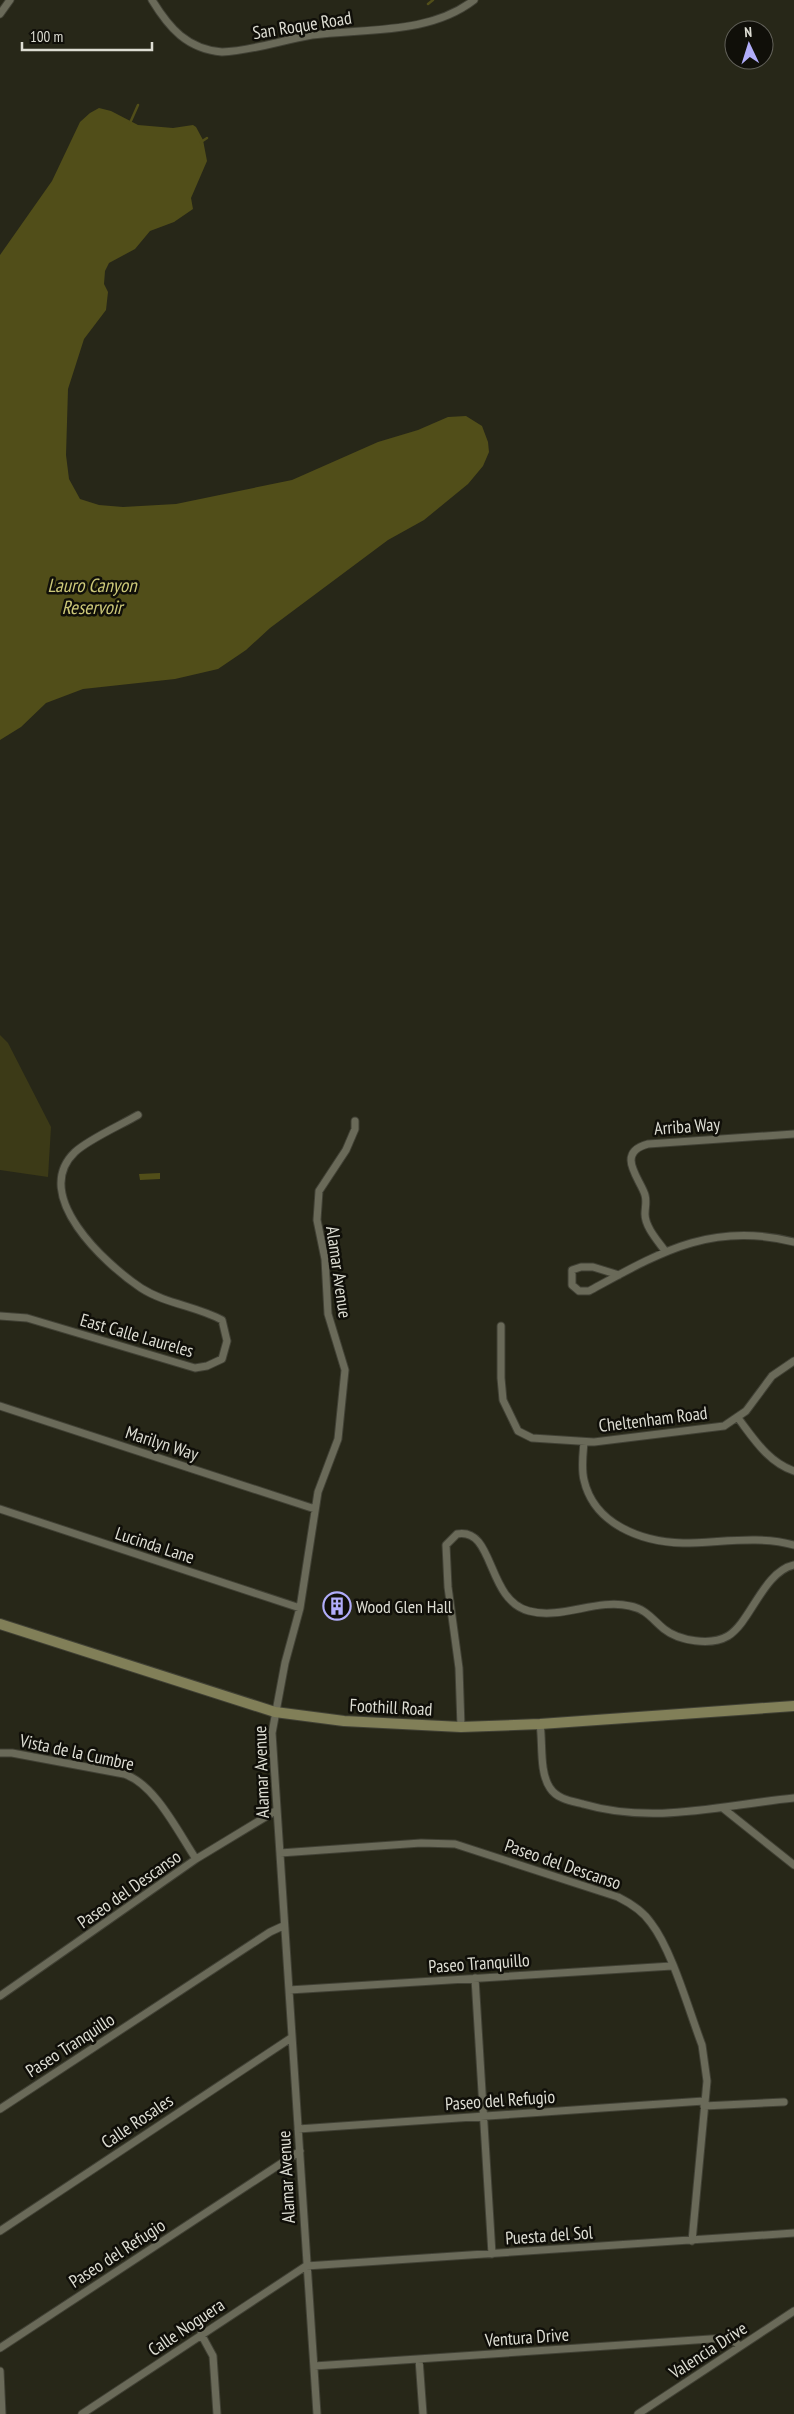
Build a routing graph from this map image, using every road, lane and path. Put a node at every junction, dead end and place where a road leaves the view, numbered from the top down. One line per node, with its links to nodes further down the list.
1 (10, 0): 4 (street)
2 (152, 0): 3 (street, San Roque Road)
3 (474, 0)
4 (0, 14)
5 (138, 1115): 11 (street, East Calle Laureles)
6 (355, 1121): 19 (street, Alamar Avenue)
7 (794, 1134): 9 (street, Arriba Way)
8 (794, 1242): 9 (street)
9 (664, 1251): 10 (street)
10 (619, 1275): 10 (street)
11 (0, 1316)
12 (501, 1326): 16 (street)
13 (794, 1361): 15 (street, Cheltenham Road)
14 (0, 1406): 19 (street, Marilyn Way)
15 (738, 1418): 16 (street, Cheltenham Road); 17 (street)
16 (584, 1442): 20 (street, Cheltenham Road)
17 (794, 1471)
18 (0, 1509): 22 (street, Lucinda Lane)
19 (315, 1509): 22 (street, Alamar Avenue)
20 (794, 1545)
21 (794, 1565): 27 (street)
22 (300, 1608): 25 (street, Alamar Avenue)
23 (0, 1624): 25 (main road, Foothill Road)
24 (794, 1706): 26 (main road, Foothill Road)
25 (275, 1712): 27 (main road, Foothill Road); 31 (street, Alamar Avenue)
26 (540, 1724): 27 (main road, Foothill Road); 30 (street)
27 (461, 1727)
28 (0, 1753): 33 (street, Vista de la Cumbre)
29 (794, 1798): 30 (street)
30 (724, 1809): 34 (street)
31 (277, 1810): 32 (street, Alamar Avenue); 33 (street, Paseo del Descanso)
32 (280, 1853): 35 (street, Alamar Avenue); 36 (street, Paseo del Descanso)
33 (196, 1859): 39 (street, Paseo del Descanso)
34 (794, 1865)
35 (284, 1926): 38 (street, Alamar Avenue); 43 (street, Paseo Tranquillo)
36 (672, 1966): 37 (street, Paseo Tranquillo); 42 (street, Paseo del Descanso)
37 (475, 1978): 38 (street, Paseo Tranquillo); 44 (street)
38 (289, 1990): 40 (street, Alamar Avenue)
39 (0, 1996)
40 (292, 2038): 45 (street, Alamar Avenue); 47 (street, Calle Rosales)
41 (784, 2102): 42 (street, Paseo del Refugio)
42 (704, 2104): 44 (street, Paseo del Refugio); 49 (street, Paseo del Descanso)
43 (0, 2109)
44 (483, 2116): 45 (street, Paseo del Refugio); 50 (street)
45 (298, 2129): 46 (street, Alamar Avenue)
46 (300, 2151): 51 (street, Alamar Avenue); 55 (street, Paseo del Refugio)
47 (0, 2231)
48 (794, 2233): 49 (street, Puesta del Sol)
49 (692, 2241): 50 (street, Puesta del Sol)
50 (492, 2254): 51 (street, Puesta del Sol)
51 (306, 2266): 53 (street, Calle Noguera); 57 (street, Alamar Avenue)
52 (794, 2311): 54 (street, Valencia Drive)
53 (202, 2334): 60 (street, Calle Noguera); 61 (street)
54 (740, 2346): 56 (street, Ventura Drive); 64 (street, Valencia Drive)
55 (0, 2348)
56 (419, 2359): 57 (street, Ventura Drive); 63 (street)
57 (314, 2366): 62 (street, Alamar Avenue)
58 (0, 2372): 59 (street)
59 (2, 2414)
60 (82, 2414)
61 (217, 2414)
62 (317, 2414)
63 (423, 2414)
64 (638, 2414)

